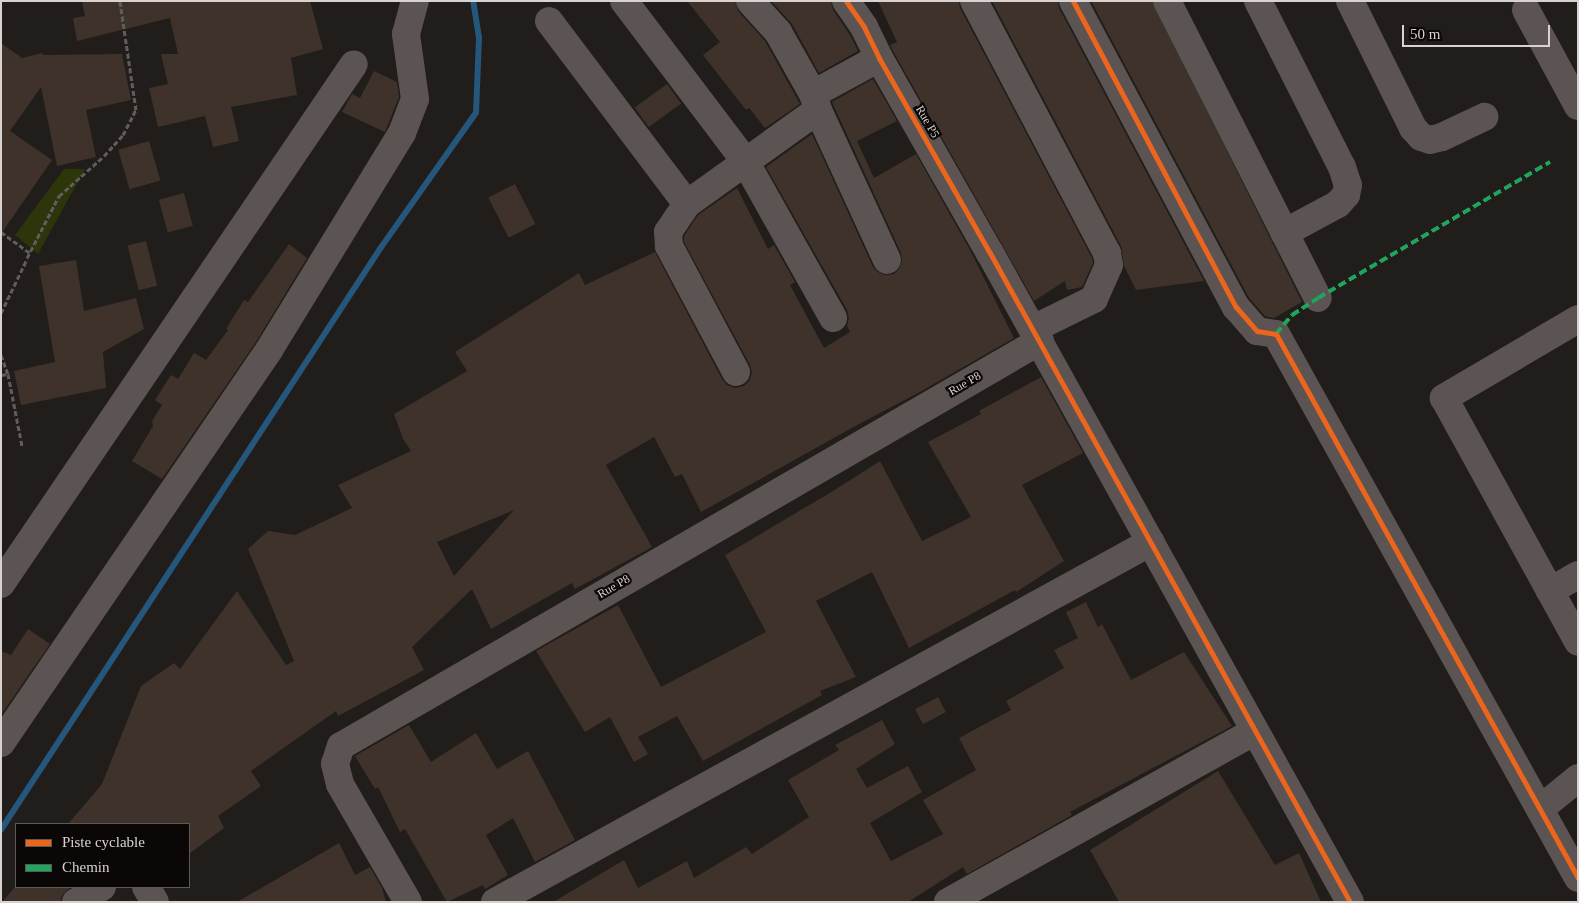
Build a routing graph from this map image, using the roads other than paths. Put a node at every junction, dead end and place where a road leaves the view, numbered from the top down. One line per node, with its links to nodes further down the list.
1 (415, 1): 32 (street)
2 (624, 1): 17 (street)
3 (750, 1): 14 (street)
4 (846, 1): 12 (street, Rue P5)
5 (974, 1): 24 (street, Rue P8)
6 (1073, 1): 34 (street)
7 (1167, 1): 19 (street)
8 (1258, 1): 19 (street)
9 (1350, 1): 16 (street)
10 (1526, 10): 15 (street)
11 (549, 21): 18 (street)
12 (879, 58): 14 (street); 24 (street, Rue P5)
13 (354, 64): 28 (street)
14 (816, 102): 17 (street); 20 (street)
15 (1578, 106)
16 (1484, 117)
17 (745, 161): 18 (street); 22 (street)
18 (688, 204): 25 (street)
19 (1284, 233): 21 (street)
20 (887, 260)
21 (1318, 298)
22 (833, 318)
23 (1578, 319): 29 (street)
24 (1036, 335): 26 (street, Rue P5); 40 (street, Rue P8)
25 (736, 372)
26 (1151, 542): 31 (street, Rue P5); 41 (street)
27 (1578, 575): 29 (street)
28 (1, 584)
29 (1550, 591): 30 (street)
30 (1578, 642)
31 (1255, 731): 42 (street); 43 (street, Rue P5)
32 (1, 743)
33 (1578, 778): 34 (street)
34 (1540, 809): 35 (street)
35 (1578, 878)
36 (100, 888): 38 (street)
37 (147, 888): 39 (street)
38 (76, 902)
39 (154, 902)
40 (408, 902)
41 (494, 902)
42 (948, 902)
43 (1350, 902)

